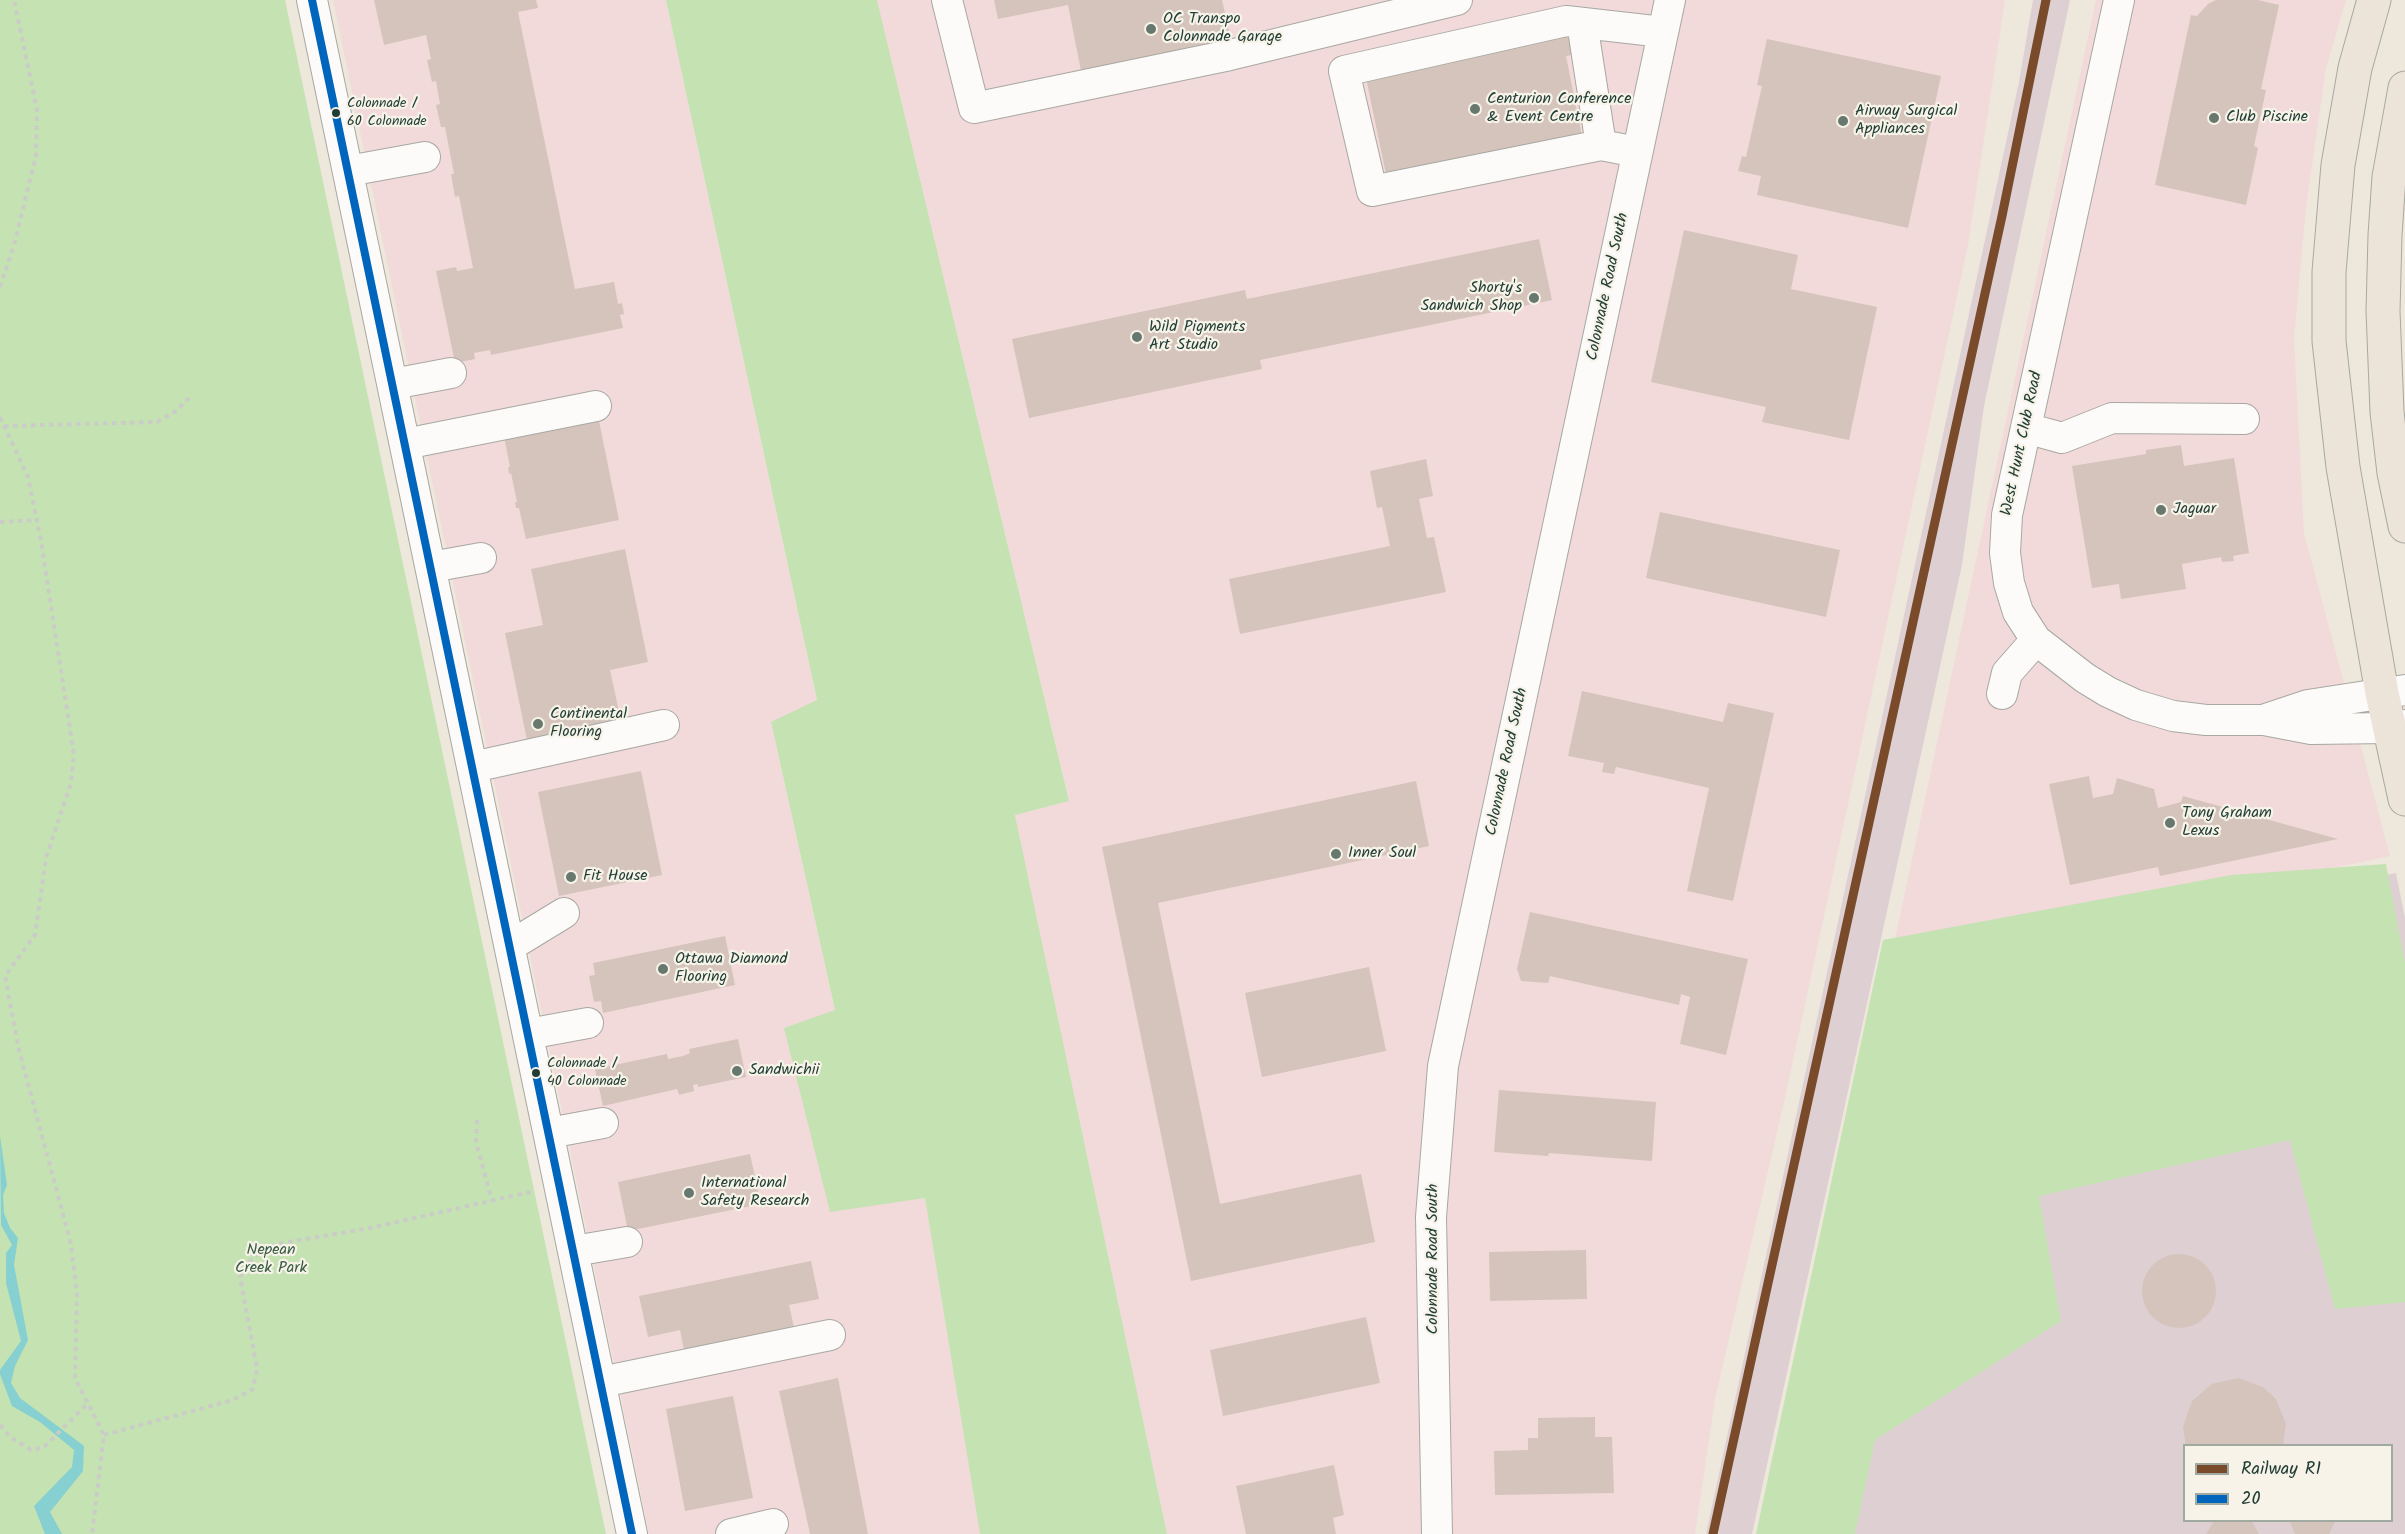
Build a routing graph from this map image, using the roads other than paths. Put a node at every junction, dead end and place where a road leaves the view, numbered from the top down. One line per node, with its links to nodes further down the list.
1 (312, 0): 13 (street)
2 (947, 0): 3 (street)
3 (1457, 0)
4 (1670, 0): 8 (street, Colonnade Road South)
5 (2119, 0): 18 (street, West Hunt Club Road)
6 (2374, 0): 24 (main road)
7 (1582, 23): 8 (street); 10 (street); 10 (street)
8 (1663, 32): 11 (street, Colonnade Road South)
9 (2405, 88): 20 (main road)
10 (1601, 145): 11 (street)
11 (1638, 152): 44 (street, Colonnade Road South)
12 (425, 157): 13 (street)
13 (348, 171): 15 (street)
14 (451, 373): 15 (street)
15 (393, 384): 19 (street)
16 (596, 406): 19 (street)
17 (2244, 419): 18 (street)
18 (2026, 428): 23 (street, West Hunt Club Road)
19 (405, 444): 22 (street)
20 (2405, 526)
21 (481, 558): 22 (street)
22 (431, 567): 29 (street)
23 (2036, 640): 25 (street); 26 (street, West Hunt Club Road)
24 (2393, 692): 26 (street, West Hunt Club Road); 28 (main road)
25 (2002, 694)
26 (2264, 720): 28 (street, West Hunt Club Road)
27 (664, 725): 29 (street)
28 (2397, 727): 30 (main road)
29 (473, 767): 32 (street)
30 (2405, 799)
31 (564, 913): 32 (street)
32 (510, 946): 34 (street)
33 (588, 1023): 34 (street)
34 (528, 1034): 36 (street)
35 (603, 1123): 36 (street)
36 (549, 1133): 38 (street)
37 (627, 1242): 38 (street)
38 (574, 1251): 40 (street)
39 (830, 1335): 40 (street)
40 (601, 1382): 42 (street)
41 (773, 1524): 43 (street)
42 (632, 1534)
43 (731, 1534)
44 (1437, 1534)

